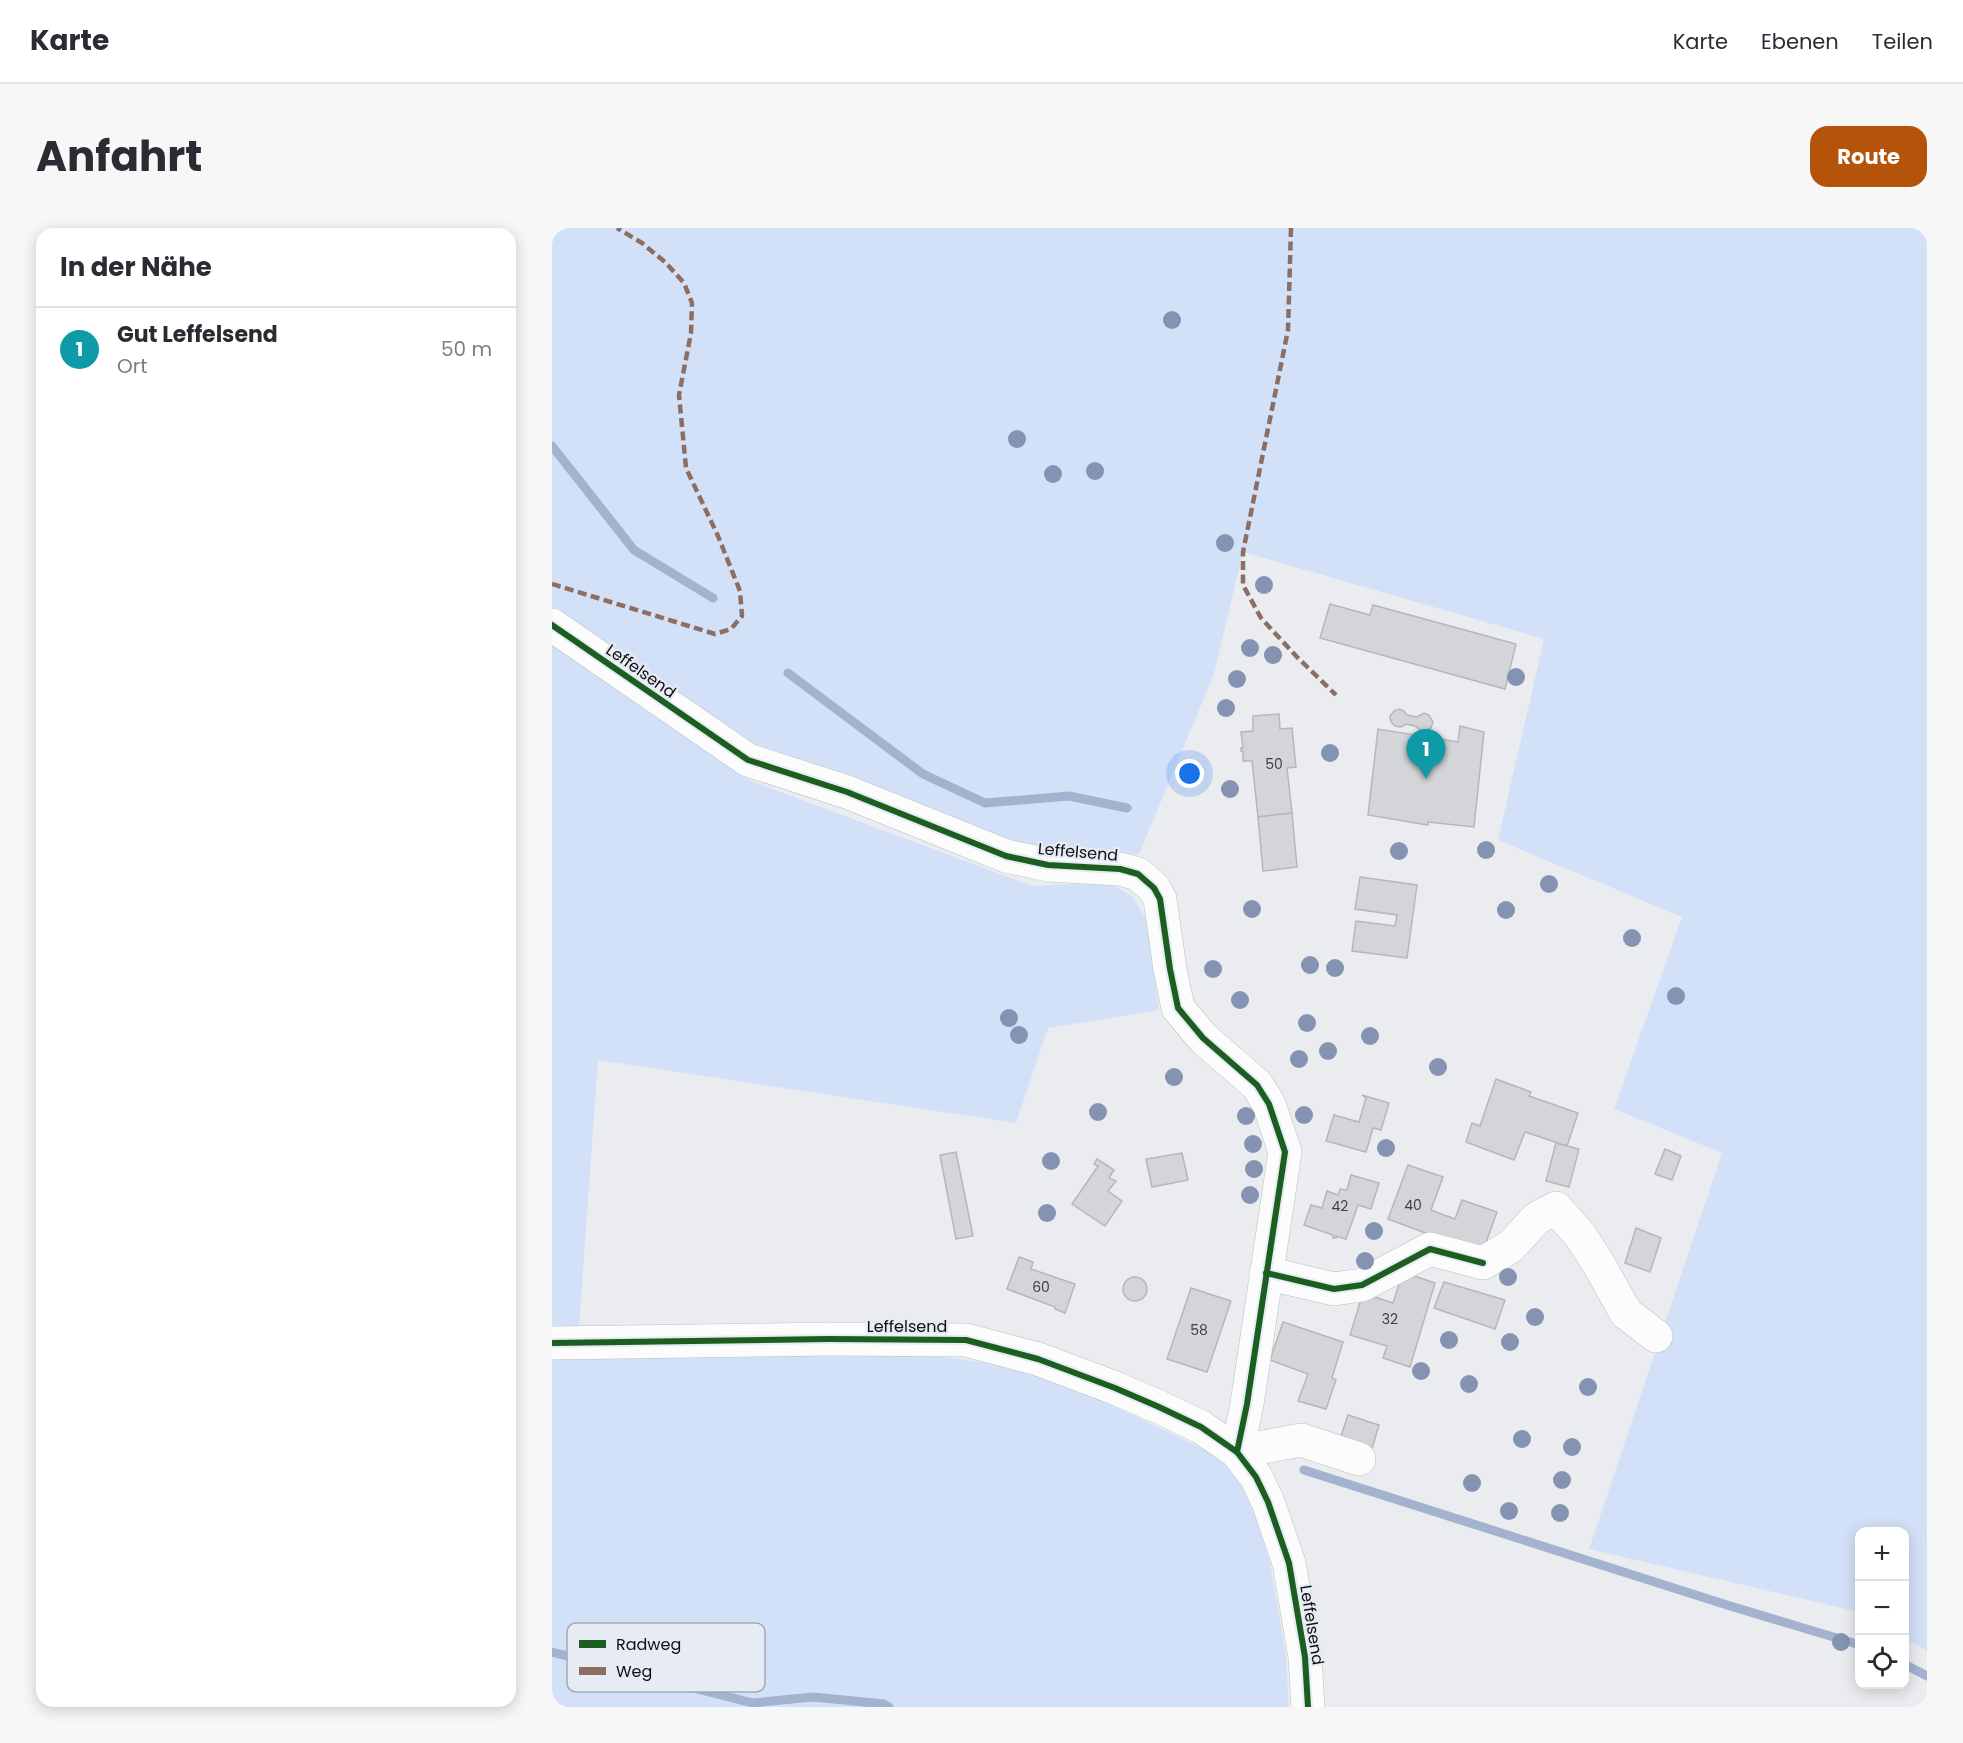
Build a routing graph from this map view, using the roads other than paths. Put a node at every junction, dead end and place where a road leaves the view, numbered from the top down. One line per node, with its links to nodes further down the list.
1 (552, 625): 2 (street, Leffelsend)
2 (1266, 1273): 3 (street); 5 (street, Leffelsend)
3 (1656, 1336)
4 (552, 1343): 5 (street, Leffelsend)
5 (1237, 1452): 6 (street); 7 (street, Leffelsend)
6 (1359, 1459)
7 (1308, 1707)

